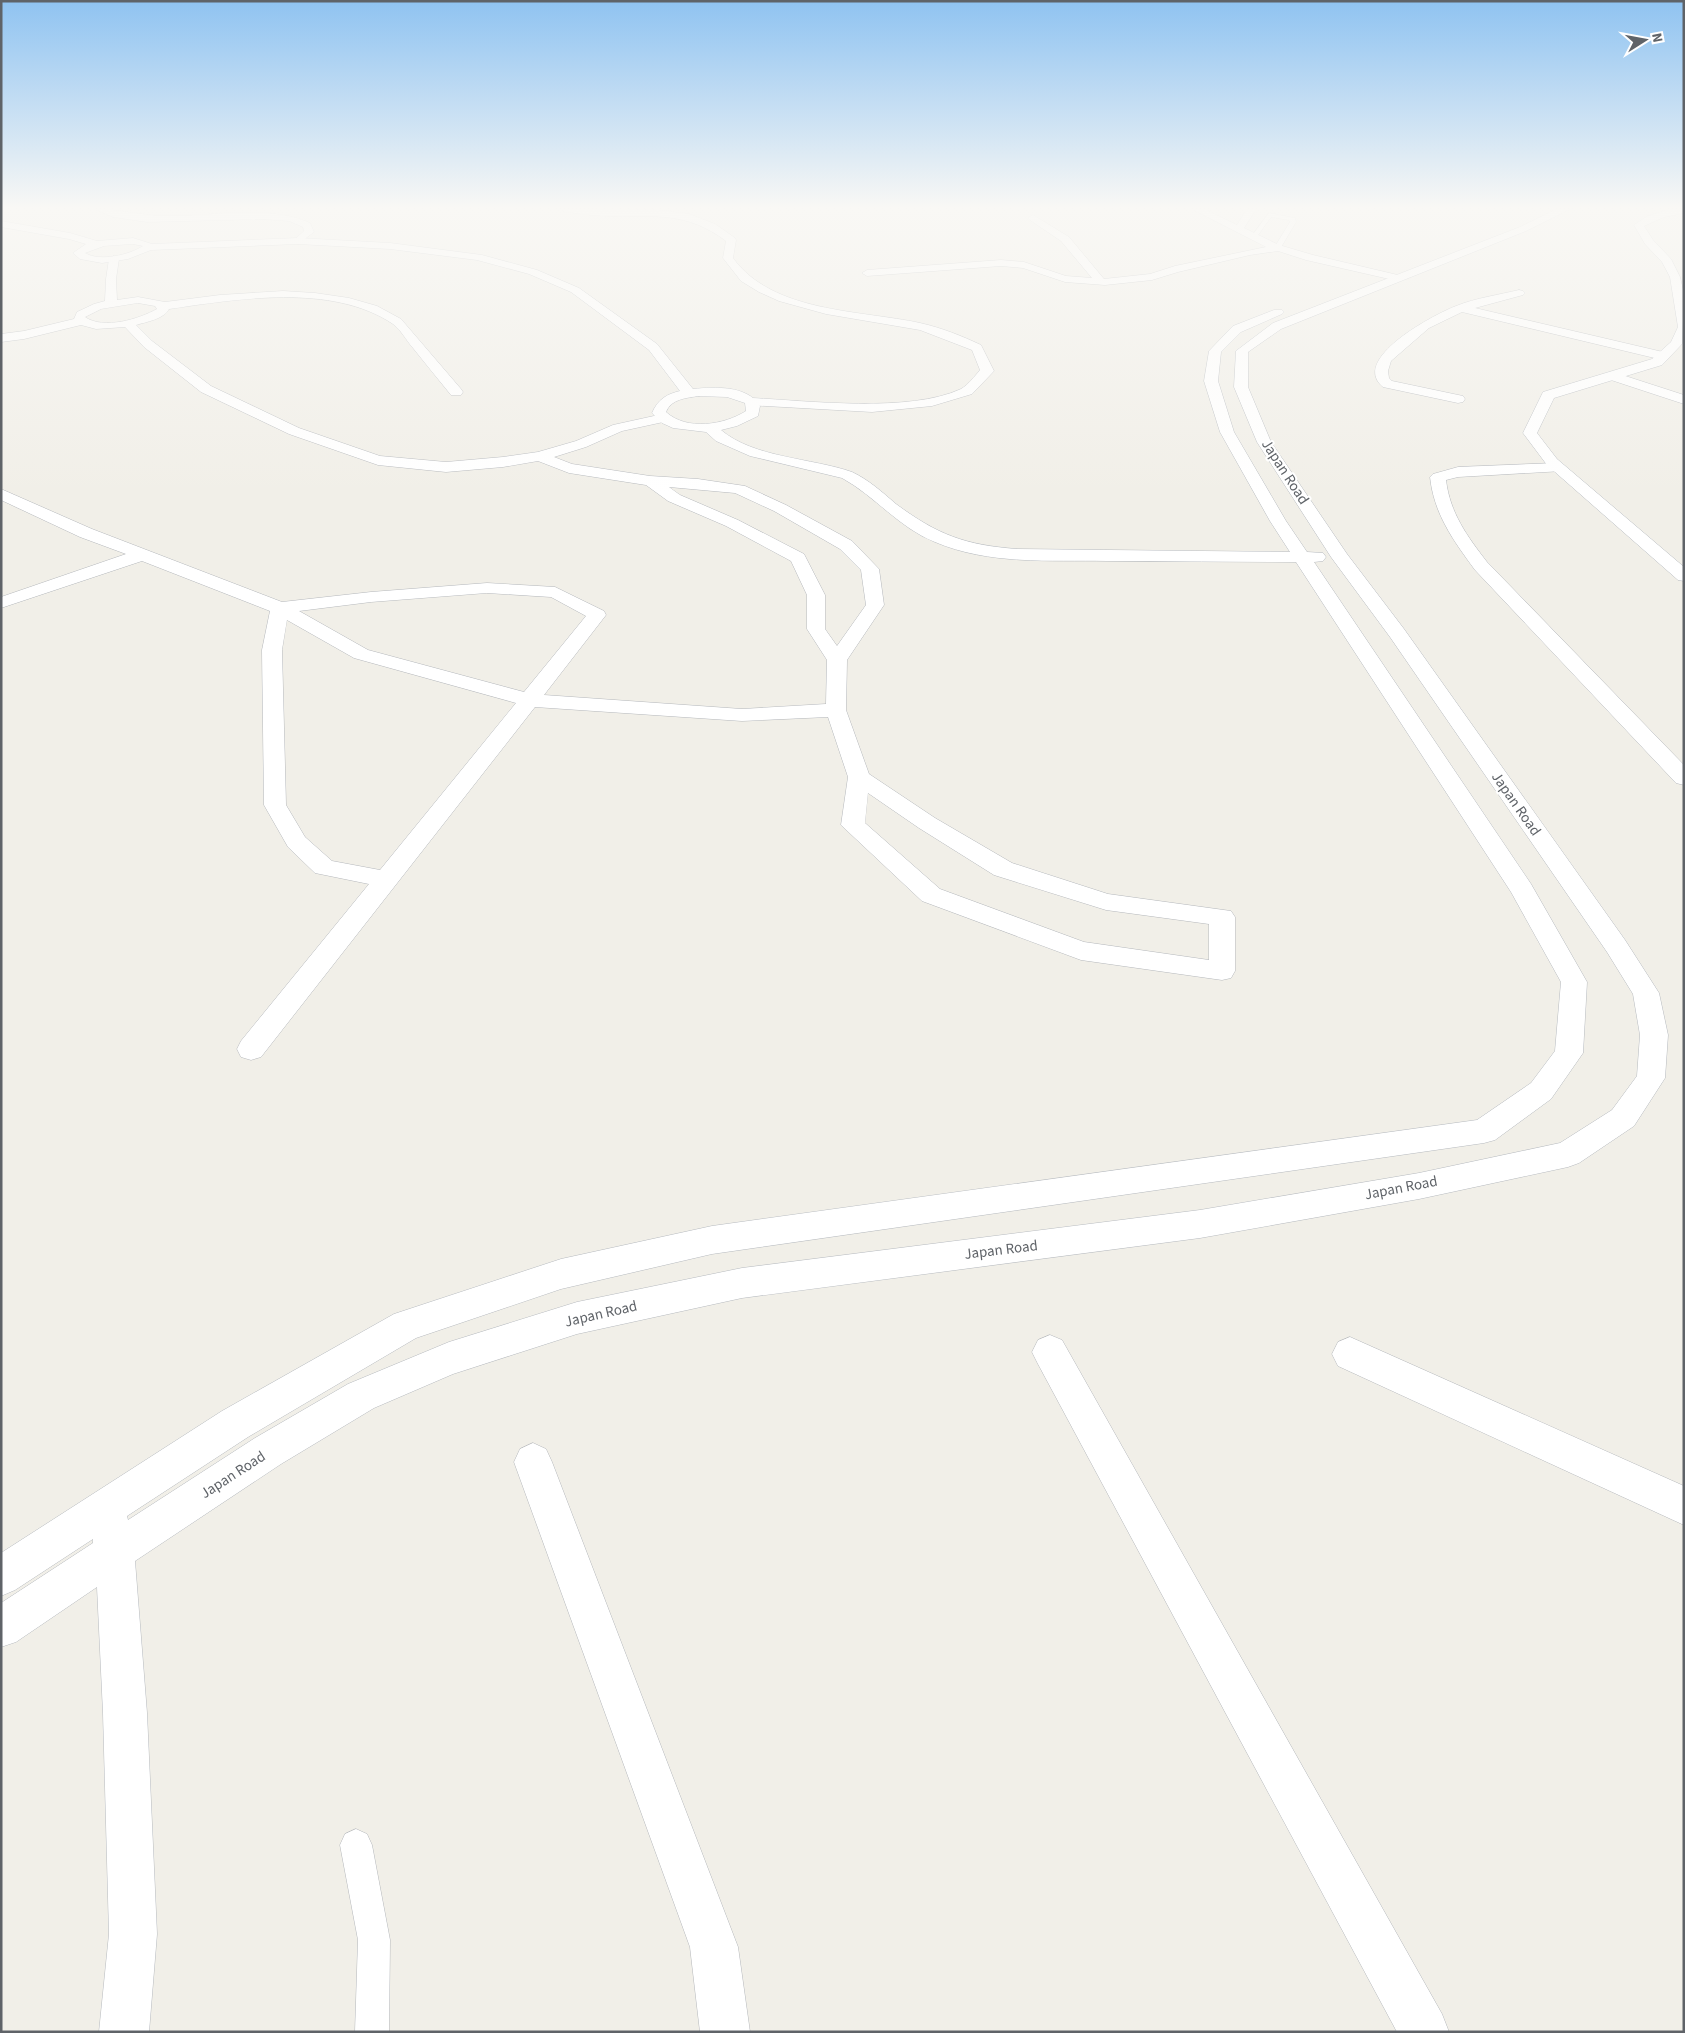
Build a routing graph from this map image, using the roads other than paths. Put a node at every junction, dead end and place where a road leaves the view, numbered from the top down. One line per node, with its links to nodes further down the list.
1 (108, 304): 13 (street)
2 (159, 304): 11 (street)
3 (178, 304): 11 (street)
4 (352, 304): 19 (street)
5 (594, 304): 20 (street)
6 (804, 304): 23 (street)
7 (1306, 304): 31 (street, Japan Road)
8 (1324, 304): 32 (street, Japan Road)
9 (1477, 304): 12 (street)
10 (1680, 304): 15 (street)
11 (163, 306): 14 (street)
12 (1461, 308): 17 (street); 21 (street)
13 (82, 321): 14 (street); 16 (street)
14 (127, 323): 26 (street)
15 (1684, 327): 17 (street)
16 (1, 338)
17 (1663, 356): 18 (street)
18 (1613, 376): 22 (street); 27 (street)
19 (456, 392)
20 (689, 393): 23 (street); 24 (street)
21 (1458, 399)
22 (1684, 400)
23 (752, 402): 25 (street)
24 (663, 418): 25 (street); 26 (street)
25 (708, 428): 31 (street)
26 (540, 456): 28 (street)
27 (1558, 468): 33 (street); 40 (street)
28 (650, 481): 36 (street); 36 (street)
29 (1, 494): 30 (street)
30 (141, 555): 34 (street); 35 (street)
31 (1303, 557): 32 (street); 47 (street, Japan Road)
32 (1340, 557): 48 (street, Japan Road)
33 (1684, 576)
34 (1, 603)
35 (280, 608): 37 (street); 37 (street); 41 (street)
36 (837, 660): 38 (street)
37 (529, 700): 38 (street); 41 (street)
38 (836, 710): 39 (street)
39 (860, 777): 39 (street)
40 (1684, 778)
41 (387, 879): 42 (street)
42 (252, 1049)
43 (1050, 1352): 52 (street)
44 (1350, 1354): 46 (street)
45 (533, 1462): 55 (street)
46 (1684, 1506)
47 (106, 1508): 48 (street); 49 (street, Japan Road)
48 (115, 1552): 50 (street, Japan Road); 53 (street)
49 (1, 1576)
50 (1, 1627)
51 (356, 1845): 54 (lane)
52 (1428, 2027)
53 (124, 2032)
54 (372, 2032)
55 (725, 2032)

